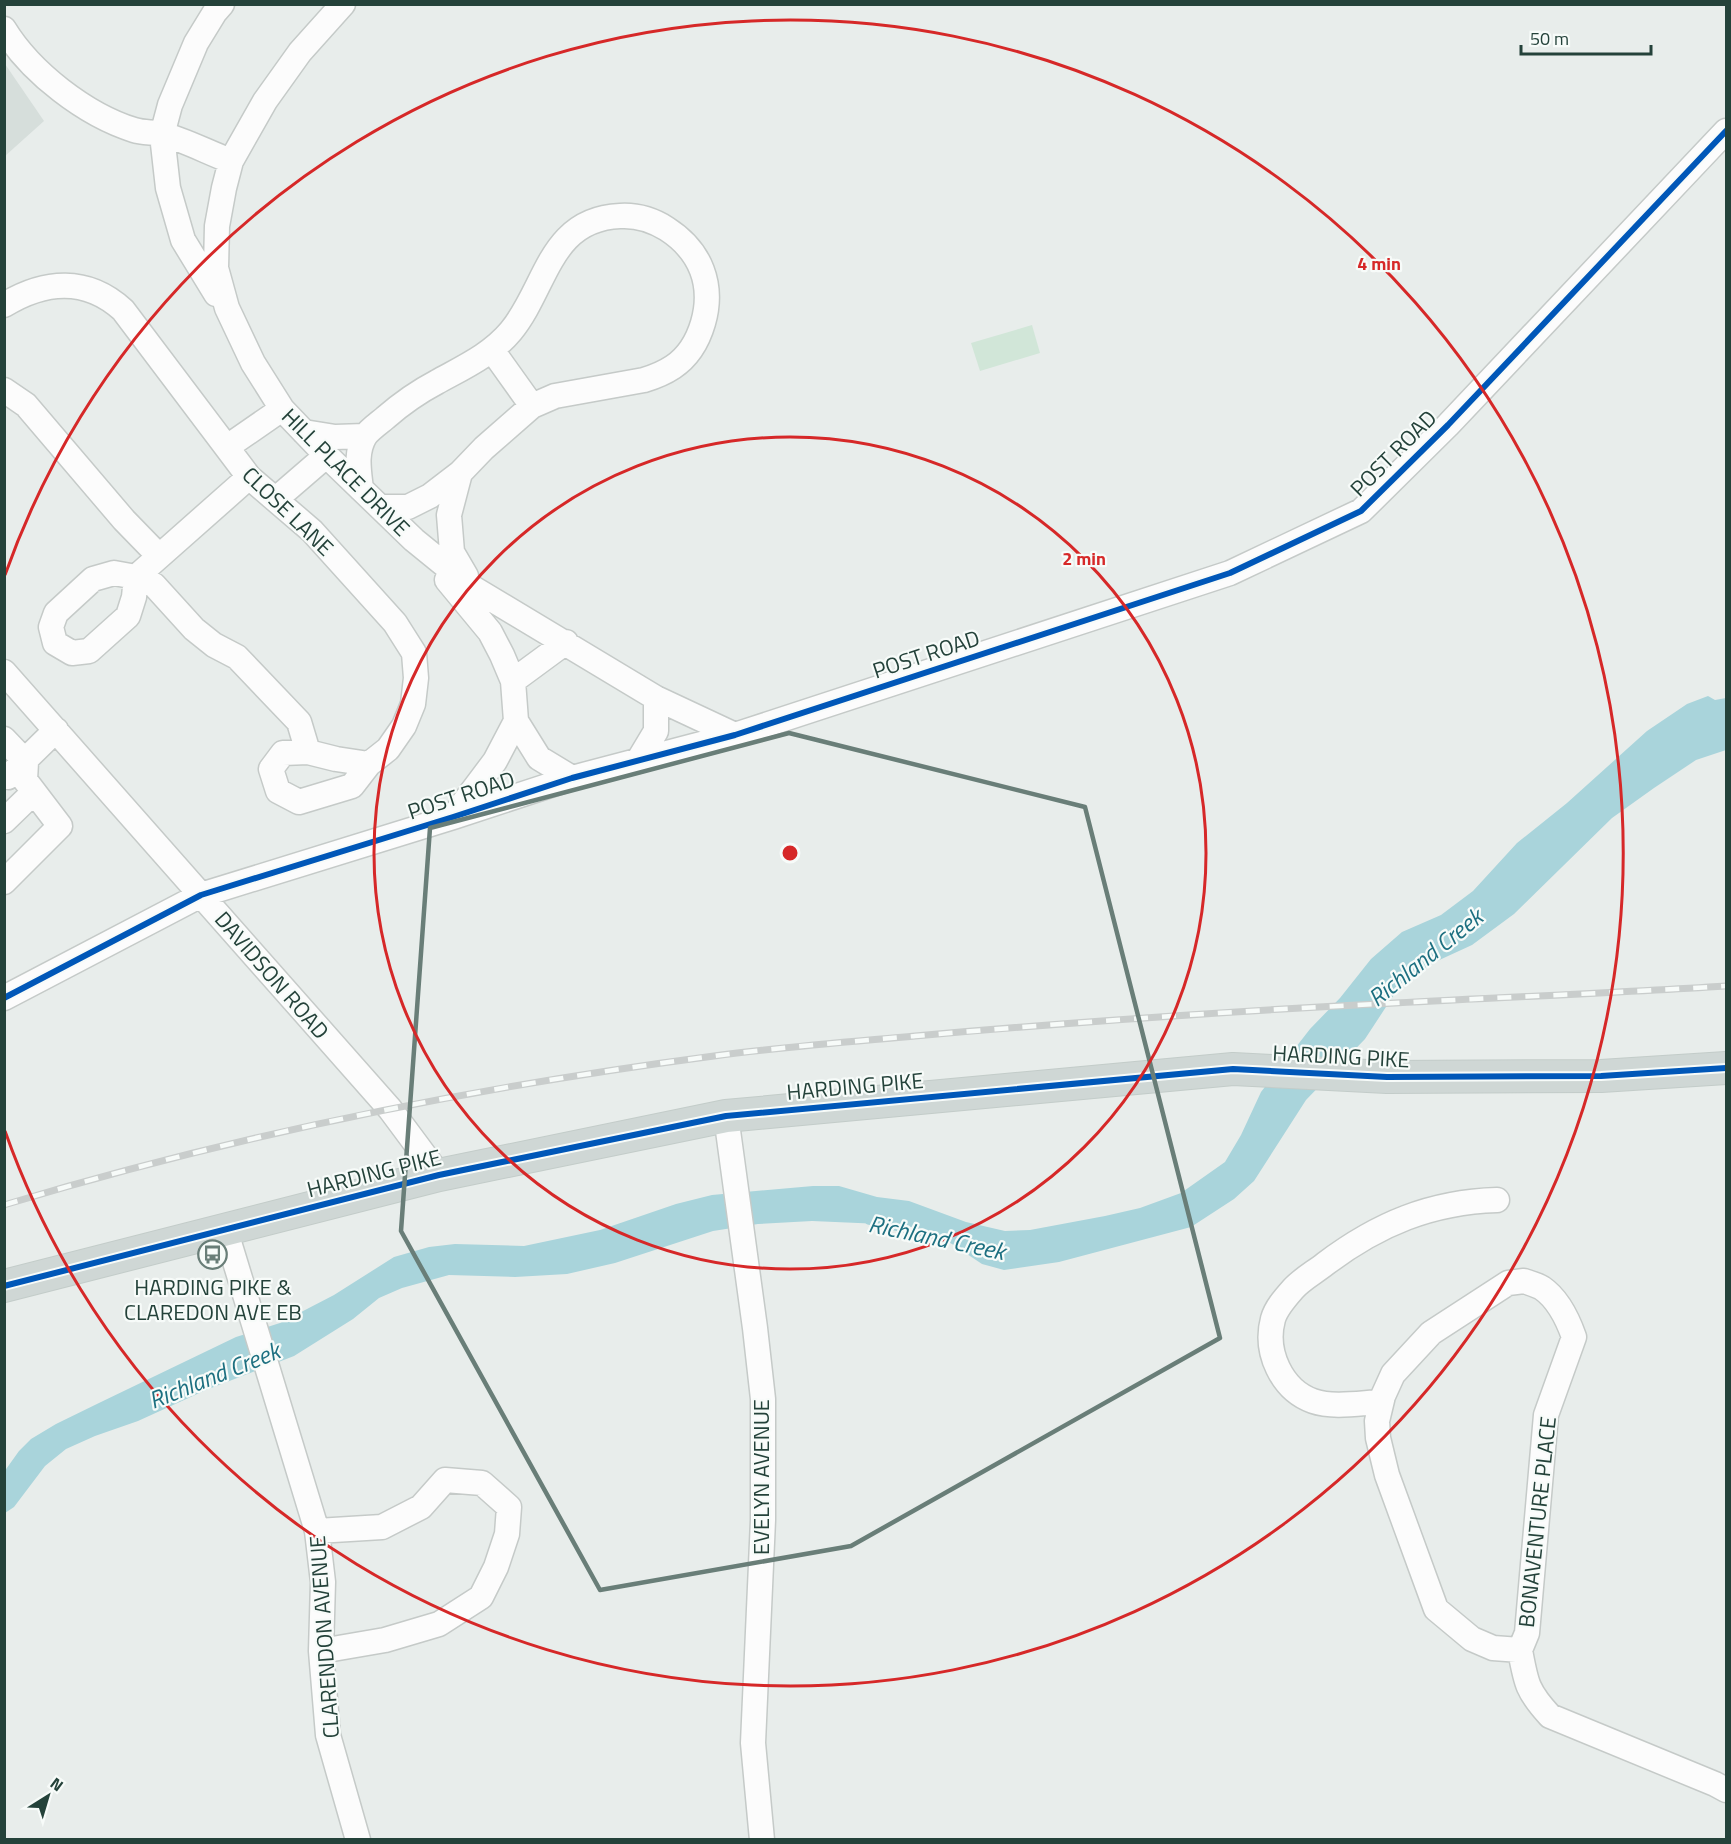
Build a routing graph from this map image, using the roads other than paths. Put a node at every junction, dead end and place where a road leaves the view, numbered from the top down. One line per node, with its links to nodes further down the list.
1 (222, 4): 5 (street, HILL PLACE DRIVE)
2 (343, 4): 6 (street, HILL PLACE DRIVE)
3 (4, 29): 5 (street)
4 (1726, 131): 31 (street, POST ROAD)
5 (162, 135): 6 (street); 8 (street, HILL PLACE DRIVE)
6 (231, 161): 8 (street, HILL PLACE DRIVE)
7 (4, 305): 15 (street, CLOSE LANE)
8 (226, 308): 12 (street, HILL PLACE DRIVE)
9 (492, 350): 11 (street); 11 (street); 14 (street)
10 (4, 390): 23 (street)
11 (532, 405): 17 (street)
12 (282, 409): 13 (street, HILL PLACE DRIVE); 15 (street)
13 (304, 432): 14 (street); 16 (street, HILL PLACE DRIVE)
14 (365, 436): 19 (street)
15 (227, 447): 18 (street, CLOSE LANE)
16 (327, 455): 19 (street, HILL PLACE DRIVE); 20 (street)
17 (460, 473): 21 (street); 24 (street)
18 (249, 477): 20 (street, CLOSE LANE); 23 (street)
19 (361, 489): 21 (street, HILL PLACE DRIVE)
20 (276, 499): 36 (street, CLOSE LANE)
21 (380, 507): 22 (street, HILL PLACE DRIVE)
22 (414, 540): 24 (street, HILL PLACE DRIVE); 27 (street, HILL PLACE DRIVE)
23 (159, 556): 33 (street)
24 (474, 588): 25 (street, HILL PLACE DRIVE)
25 (566, 642): 27 (street); 28 (street, HILL PLACE DRIVE)
26 (4, 672): 30 (street, DAVIDSON ROAD)
27 (513, 681): 29 (street, HILL PLACE DRIVE)
28 (656, 698): 31 (street, HILL PLACE DRIVE); 34 (street)
29 (516, 721): 38 (street, HILL PLACE DRIVE); 40 (street)
30 (56, 730): 35 (street); 43 (street, DAVIDSON ROAD)
31 (735, 735): 34 (street, POST ROAD)
32 (4, 739): 35 (street)
33 (308, 752): 36 (street, CLOSE LANE); 36 (street, CLOSE LANE)
34 (638, 760): 38 (street, POST ROAD)
35 (26, 762): 37 (street); 39 (street)
36 (369, 764)
37 (4, 776)
38 (572, 778): 40 (street, POST ROAD)
39 (34, 792): 41 (street); 42 (street)
40 (453, 817): 43 (street, POST ROAD)
41 (4, 821)
42 (4, 882)
43 (201, 895): 44 (street, POST ROAD); 47 (street, DAVIDSON ROAD)
44 (4, 998)
45 (1726, 1068): 46 (main road, HARDING PIKE)
46 (726, 1116): 47 (main road, HARDING PIKE); 57 (street, EVELYN AVENUE)
47 (439, 1175): 49 (main road, HARDING PIKE)
48 (1497, 1200): 51 (street)
49 (225, 1229): 50 (main road, HARDING PIKE); 52 (street, CLARENDON AVENUE)
50 (4, 1286)
51 (1381, 1402): 53 (street, BONAVENTURE PLACE); 53 (street, BONAVENTURE PLACE)
52 (317, 1532): 54 (street, CLARENDON AVENUE); 54 (street)
53 (1520, 1650): 55 (street, BONAVENTURE PLACE)
54 (321, 1651): 56 (street, CLARENDON AVENUE)
55 (1726, 1791)
56 (358, 1839)
57 (762, 1839)

